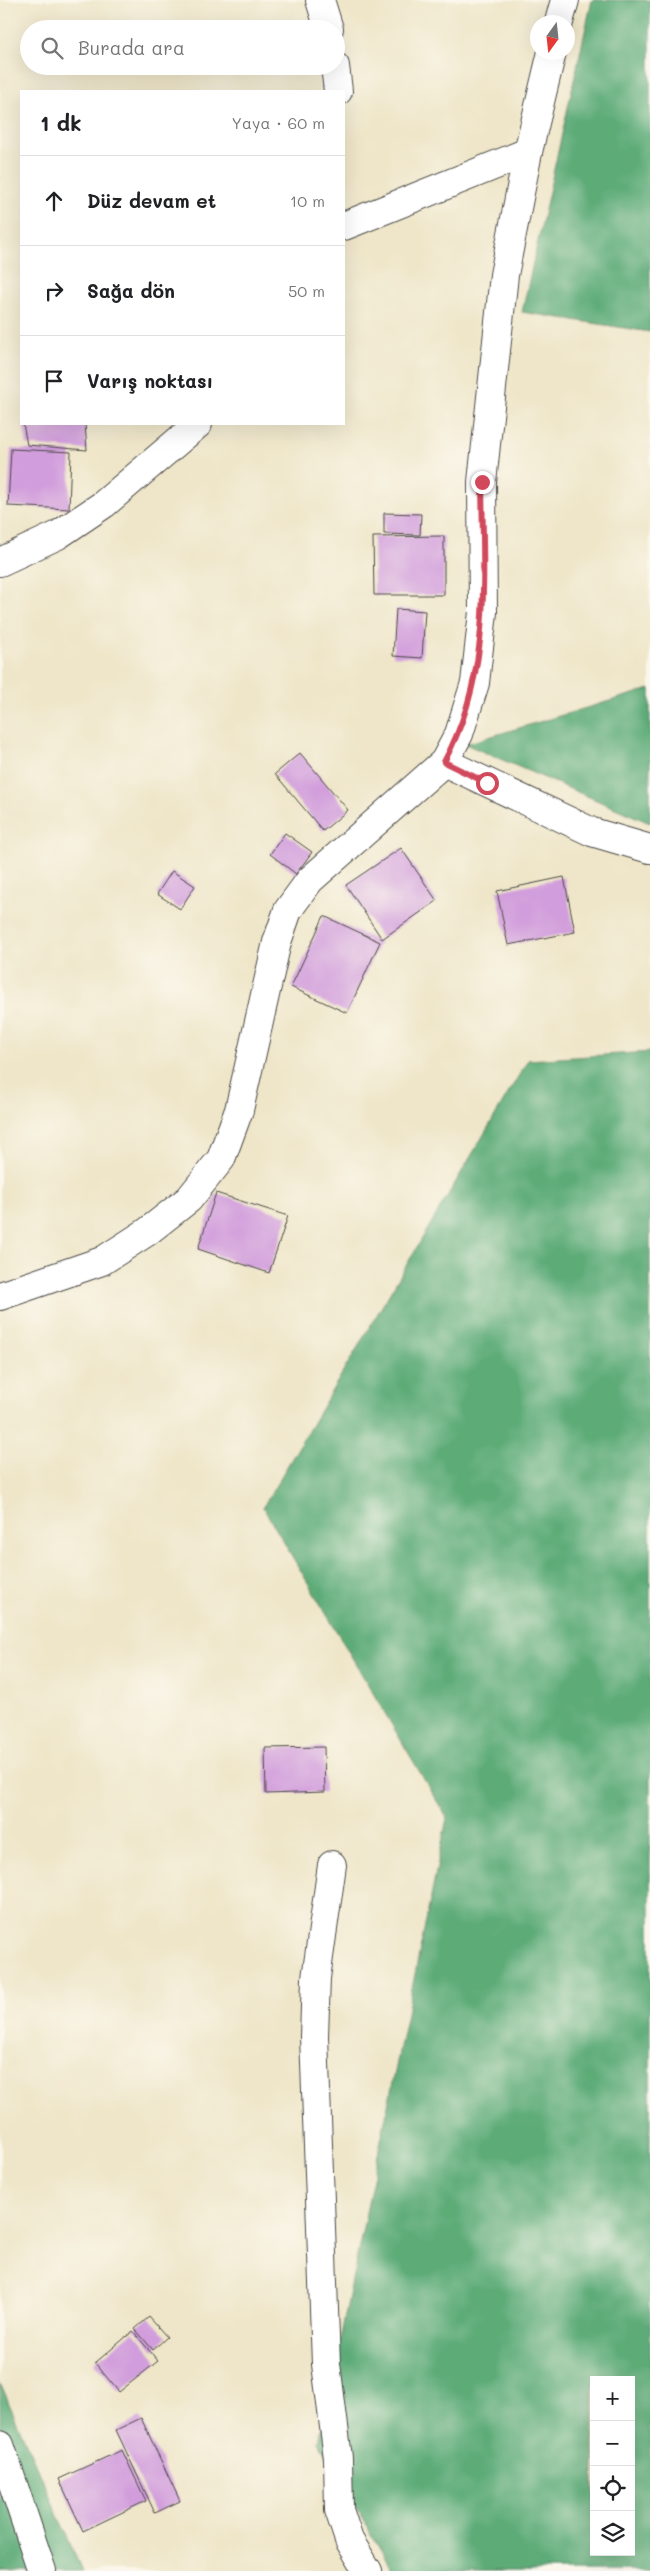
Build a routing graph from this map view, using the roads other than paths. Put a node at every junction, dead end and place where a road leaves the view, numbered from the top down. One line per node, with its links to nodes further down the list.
1 (320, 0): 4 (street)
2 (565, 0): 3 (street)
3 (561, 15)
4 (326, 20)
5 (550, 60): 8 (street)
6 (336, 75): 7 (street)
7 (338, 90)
8 (528, 152): 9 (street); 12 (street)
9 (345, 226)
10 (197, 425): 11 (street)
11 (0, 562)
12 (444, 762): 13 (street); 14 (street)
13 (650, 849)
14 (0, 1296)
15 (332, 1866): 18 (street)
16 (0, 2446): 17 (street)
17 (42, 2571)
18 (368, 2571)

